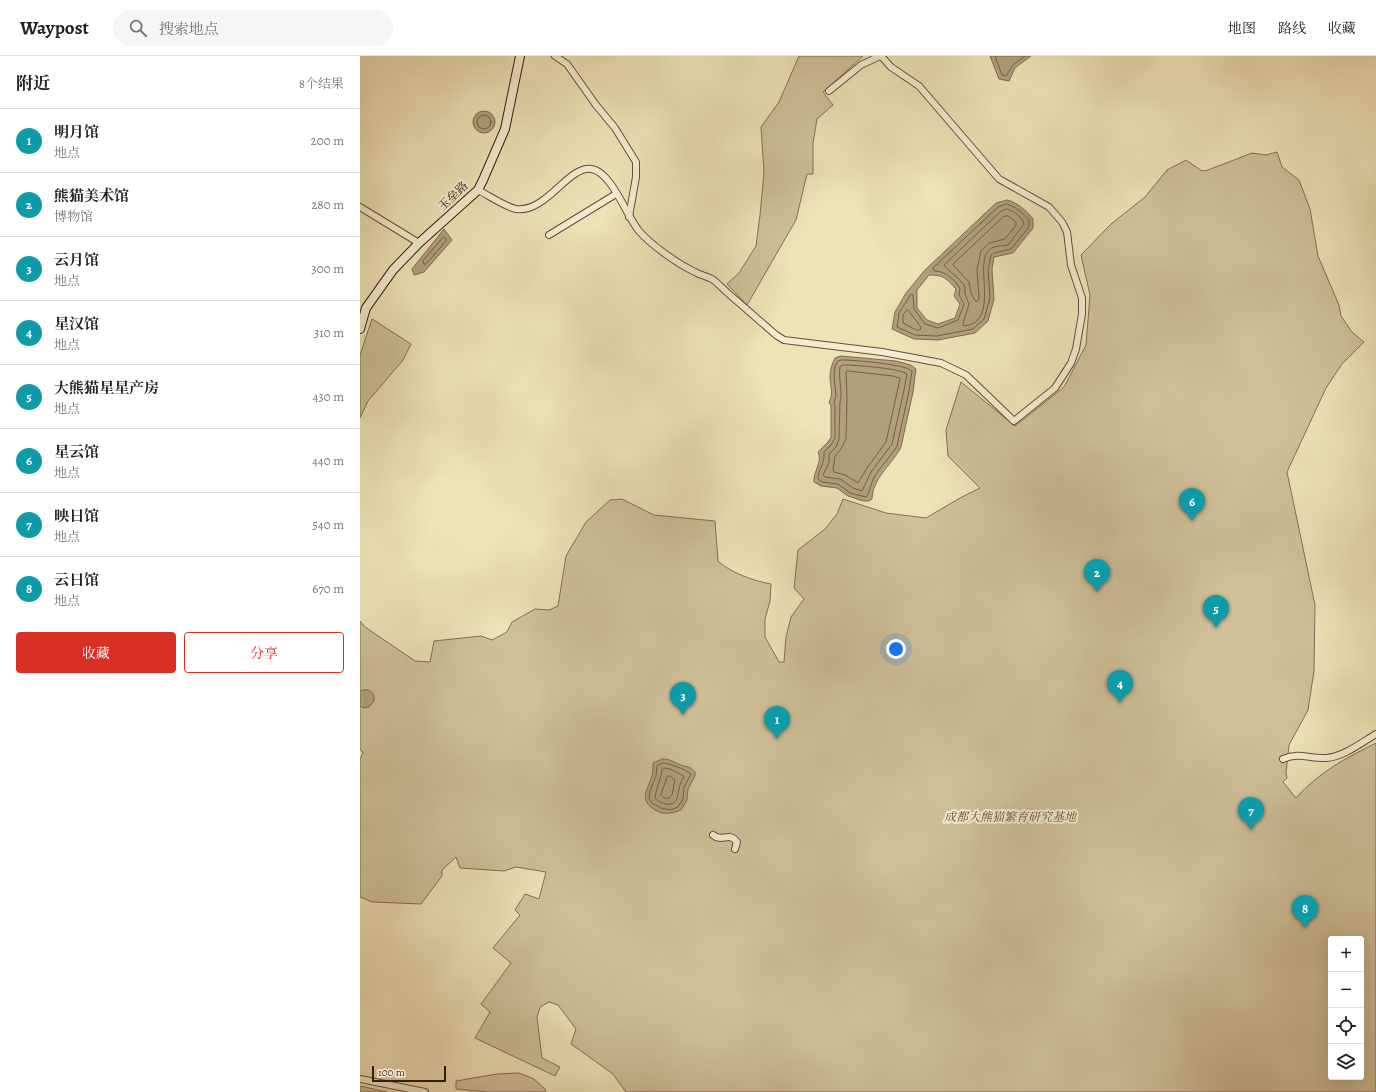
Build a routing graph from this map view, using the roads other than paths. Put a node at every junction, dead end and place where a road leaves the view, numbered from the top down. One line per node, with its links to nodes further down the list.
1 (520, 56): 5 (street, 玉垒路)
2 (555, 56): 8 (street)
3 (881, 56): 4 (street); 8 (street)
4 (829, 91)
5 (478, 190): 6 (street); 10 (street, 玉垒路)
6 (616, 194): 8 (street); 9 (street)
7 (360, 207): 10 (street)
8 (629, 216)
9 (549, 235)
10 (419, 243): 11 (street, 玉垒路)
11 (360, 329)
12 (1376, 734): 13 (street)
13 (1283, 759)
14 (713, 835): 15 (street)
15 (735, 849)
16 (360, 1079): 17 (street)
17 (425, 1092)

